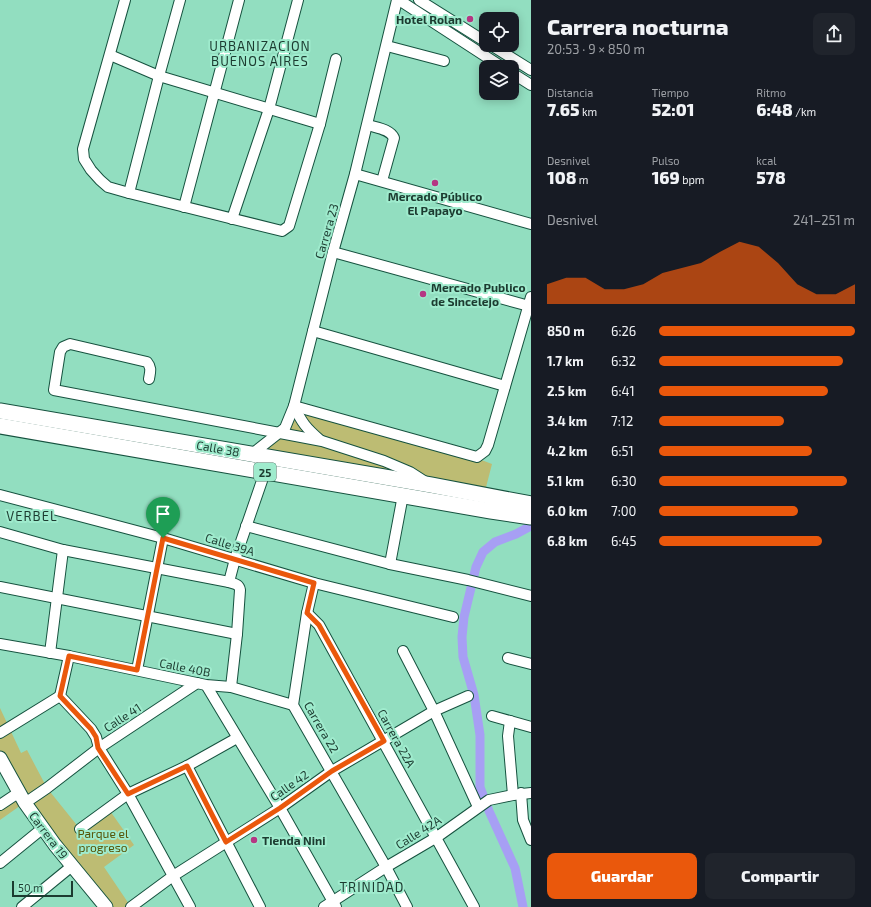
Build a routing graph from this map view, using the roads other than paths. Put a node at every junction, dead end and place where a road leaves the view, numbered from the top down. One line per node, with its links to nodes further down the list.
1 (125, 0): 10 (street)
2 (180, 0): 15 (street)
3 (239, 0): 18 (street)
4 (298, 0): 19 (street)
5 (398, 0): 8 (street, Carrera 23); 12 (street)
6 (420, 0): 7 (street)
7 (479, 38)
8 (387, 46): 13 (street); 21 (street, Carrera 23)
9 (502, 52): 14 (street)
10 (110, 55): 15 (street); 24 (street)
11 (336, 59): 20 (street)
12 (491, 60)
13 (444, 61)
14 (531, 70)
15 (159, 76): 18 (street); 24 (street)
16 (519, 78): 17 (street)
17 (531, 86)
18 (215, 92): 19 (street); 25 (street)
19 (269, 109): 20 (street); 26 (street)
20 (320, 124): 26 (street)
21 (368, 125): 22 (street, Carrera 23); 23 (street)
22 (355, 174): 23 (street); 28 (street, Carrera 23)
23 (382, 181): 27 (street)
24 (129, 193): 25 (street)
25 (184, 207): 26 (street)
26 (232, 219)
27 (531, 224)
28 (333, 252): 29 (street); 30 (street, Carrera 23)
29 (530, 302): 32 (street)
30 (313, 331): 32 (street); 33 (street, Carrera 23)
31 (149, 379): 36 (street)
32 (505, 386): 33 (street)
33 (294, 406): 36 (street, Carrera 23); 37 (street)
34 (0, 410): 38 (highway, Calle 38 / 25)
35 (0, 426): 39 (highway, Calle 38 / 25)
36 (280, 433): 37 (street); 38 (street, Carrera 23)
37 (322, 441): 40 (street)
38 (252, 454): 40 (highway, Calle 38 / 25)
39 (265, 472): 42 (highway, Calle 38 / 25); 44 (street)
40 (430, 485): 43 (highway, Calle 38 / 25)
41 (0, 495): 46 (street, Calle 39A)
42 (402, 495): 43 (highway, Calle 38 / 25); 49 (street)
43 (531, 510)
44 (246, 526): 48 (street); 49 (street)
45 (0, 532): 47 (street)
46 (163, 538): 48 (street, Calle 39A); 50 (street)
47 (63, 550): 50 (street); 55 (street)
48 (234, 559): 51 (street); 52 (street, Calle 39A)
49 (390, 564): 54 (street)
50 (158, 569): 51 (street); 57 (street)
51 (229, 582): 59 (street)
52 (314, 583): 56 (street); 58 (street, Calle 39A)
53 (0, 587): 55 (street)
54 (531, 596)
55 (56, 599): 57 (street); 62 (street)
56 (307, 613): 71 (street, Carrera 22); 78 (street, Carrera 22A)
57 (147, 617): 59 (street); 66 (street)
58 (453, 617)
59 (237, 634): 68 (street)
60 (0, 644): 62 (street, Calle 40B)
61 (403, 651): 72 (street)
62 (50, 653): 63 (street, Calle 40B)
63 (69, 656): 66 (street, Calle 40B); 69 (street)
64 (508, 658): 65 (street)
65 (531, 664)
66 (137, 670): 67 (street, Calle 40B)
67 (201, 684): 68 (street, Calle 40B); 77 (street); 79 (street, Calle 41)
68 (231, 688): 71 (street, Calle 40B)
69 (60, 696): 76 (street); 79 (street)
70 (468, 696): 72 (street, Calle 42)
71 (293, 705): 82 (street, Carrera 22)
72 (434, 711): 78 (street, Calle 42); 87 (street)
73 (492, 716): 74 (street)
74 (510, 721): 75 (street); 84 (street)
75 (531, 727)
76 (0, 733)
77 (237, 738): 81 (street); 88 (street)
78 (384, 741): 82 (street, Calle 42); 91 (street, Carrera 22A)
79 (98, 748): 83 (street); 85 (street, Calle 41)
80 (0, 758): 85 (main road, Carrera 19)
81 (187, 766): 83 (street); 93 (street)
82 (332, 771): 88 (street, Calle 42); 96 (street, Carrera 22)
83 (128, 794): 90 (street); 97 (street)
84 (521, 794): 87 (street, Calle 42A); 92 (street)
85 (21, 798): 86 (street, Calle 41); 89 (main road, Carrera 19)
86 (0, 805)
87 (481, 806): 91 (street, Calle 42A)
88 (280, 808): 93 (street, Calle 42); 98 (street)
89 (43, 828): 94 (street); 95 (main road, Carrera 19)
90 (80, 829)
91 (437, 837): 96 (street, Calle 42A); 105 (street, Carrera 22A)
92 (531, 840)
93 (226, 842): 97 (street, Calle 42); 103 (street)
94 (0, 863)
95 (72, 866): 99 (street); 100 (main road, Carrera 19)
96 (386, 867): 98 (street, Calle 42A); 104 (street, Carrera 22)
97 (173, 876): 101 (street, Calle 42); 102 (street)
98 (331, 905)
99 (22, 907)
100 (106, 907)
101 (131, 907)
102 (190, 907)
103 (260, 907)
104 (407, 907)
105 (474, 907)

